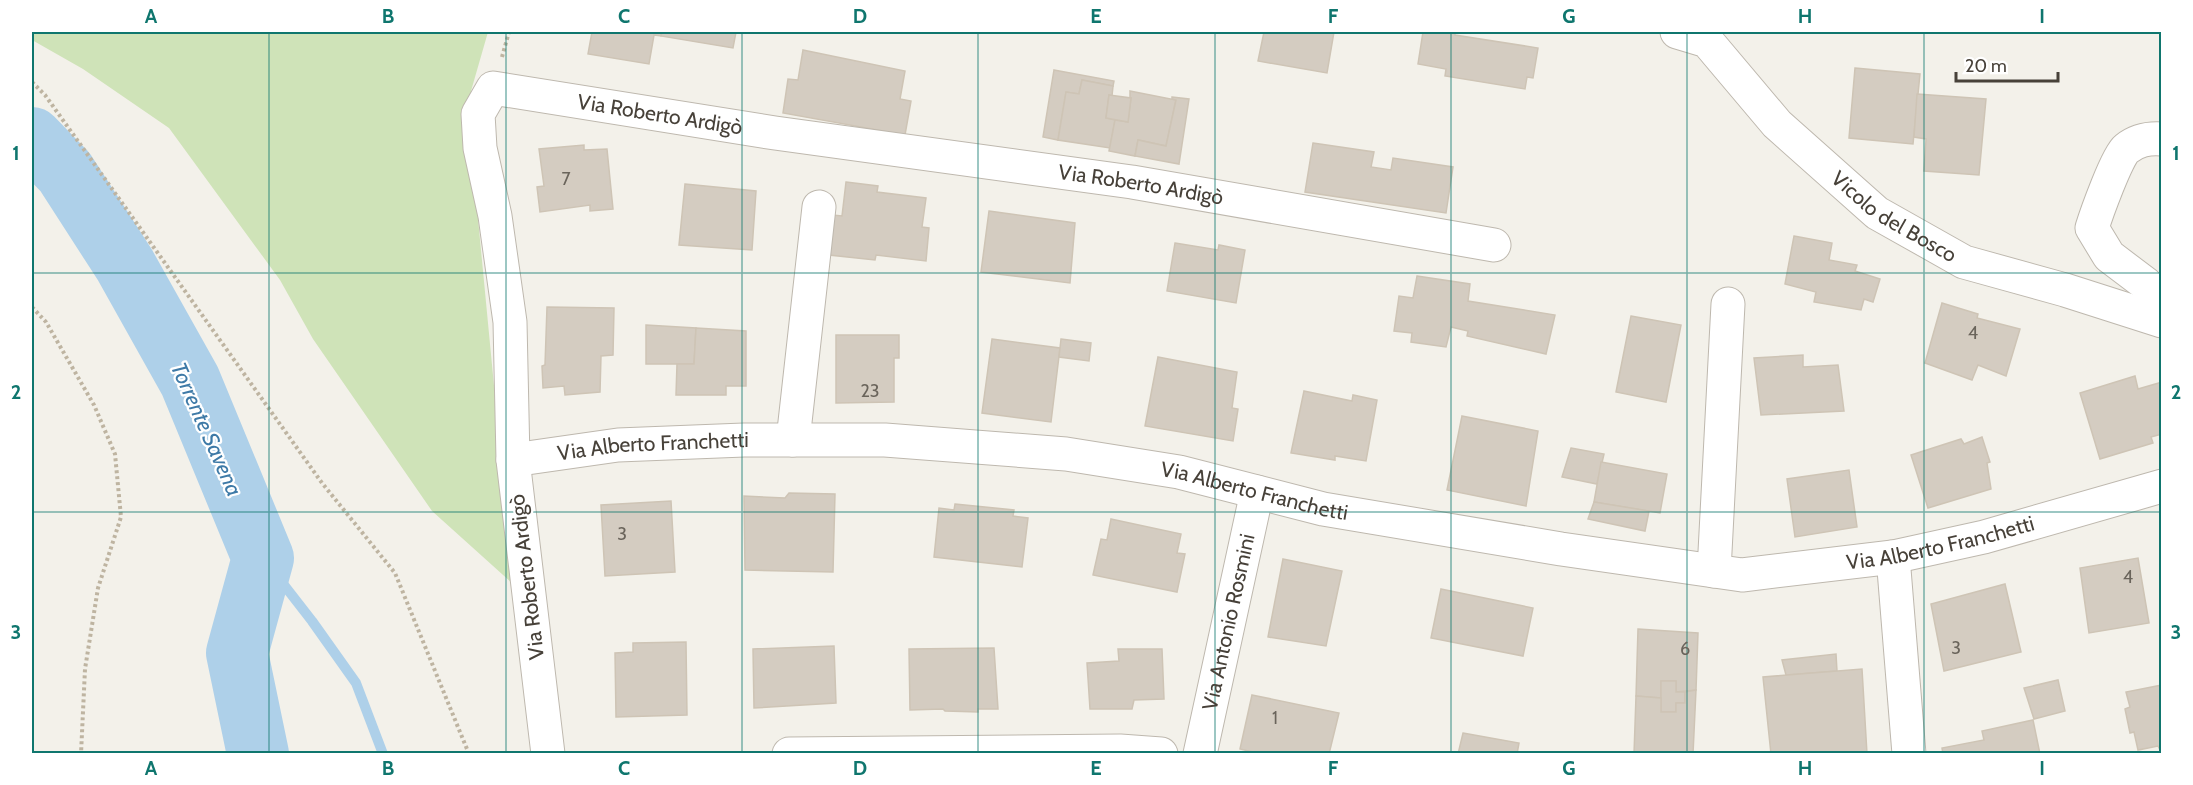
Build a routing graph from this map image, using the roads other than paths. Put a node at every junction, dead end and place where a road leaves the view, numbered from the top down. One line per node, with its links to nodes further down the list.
1 (1677, 32): 2 (street, Vicolo del Bosco)
2 (1709, 36): 8 (street, Vicolo del Bosco)
3 (2162, 139): 6 (street)
4 (819, 207): 9 (street)
5 (1494, 245): 10 (street, Via Roberto Ardigò)
6 (2162, 300)
7 (1728, 304): 14 (street)
8 (2162, 321)
9 (793, 440): 10 (street, Via Alberto Franchetti); 12 (street, Via Alberto Franchetti)
10 (513, 460): 15 (street, Via Roberto Ardigò)
11 (2162, 486): 13 (street, Via Alberto Franchetti)
12 (1257, 492): 14 (street, Via Alberto Franchetti); 18 (street, Via Antonio Rosmini)
13 (1893, 557): 14 (street, Via Alberto Franchetti); 19 (street)
14 (1714, 571)
15 (548, 753)
16 (789, 753): 17 (street)
17 (1161, 753)
18 (1200, 753)
19 (1909, 753)

